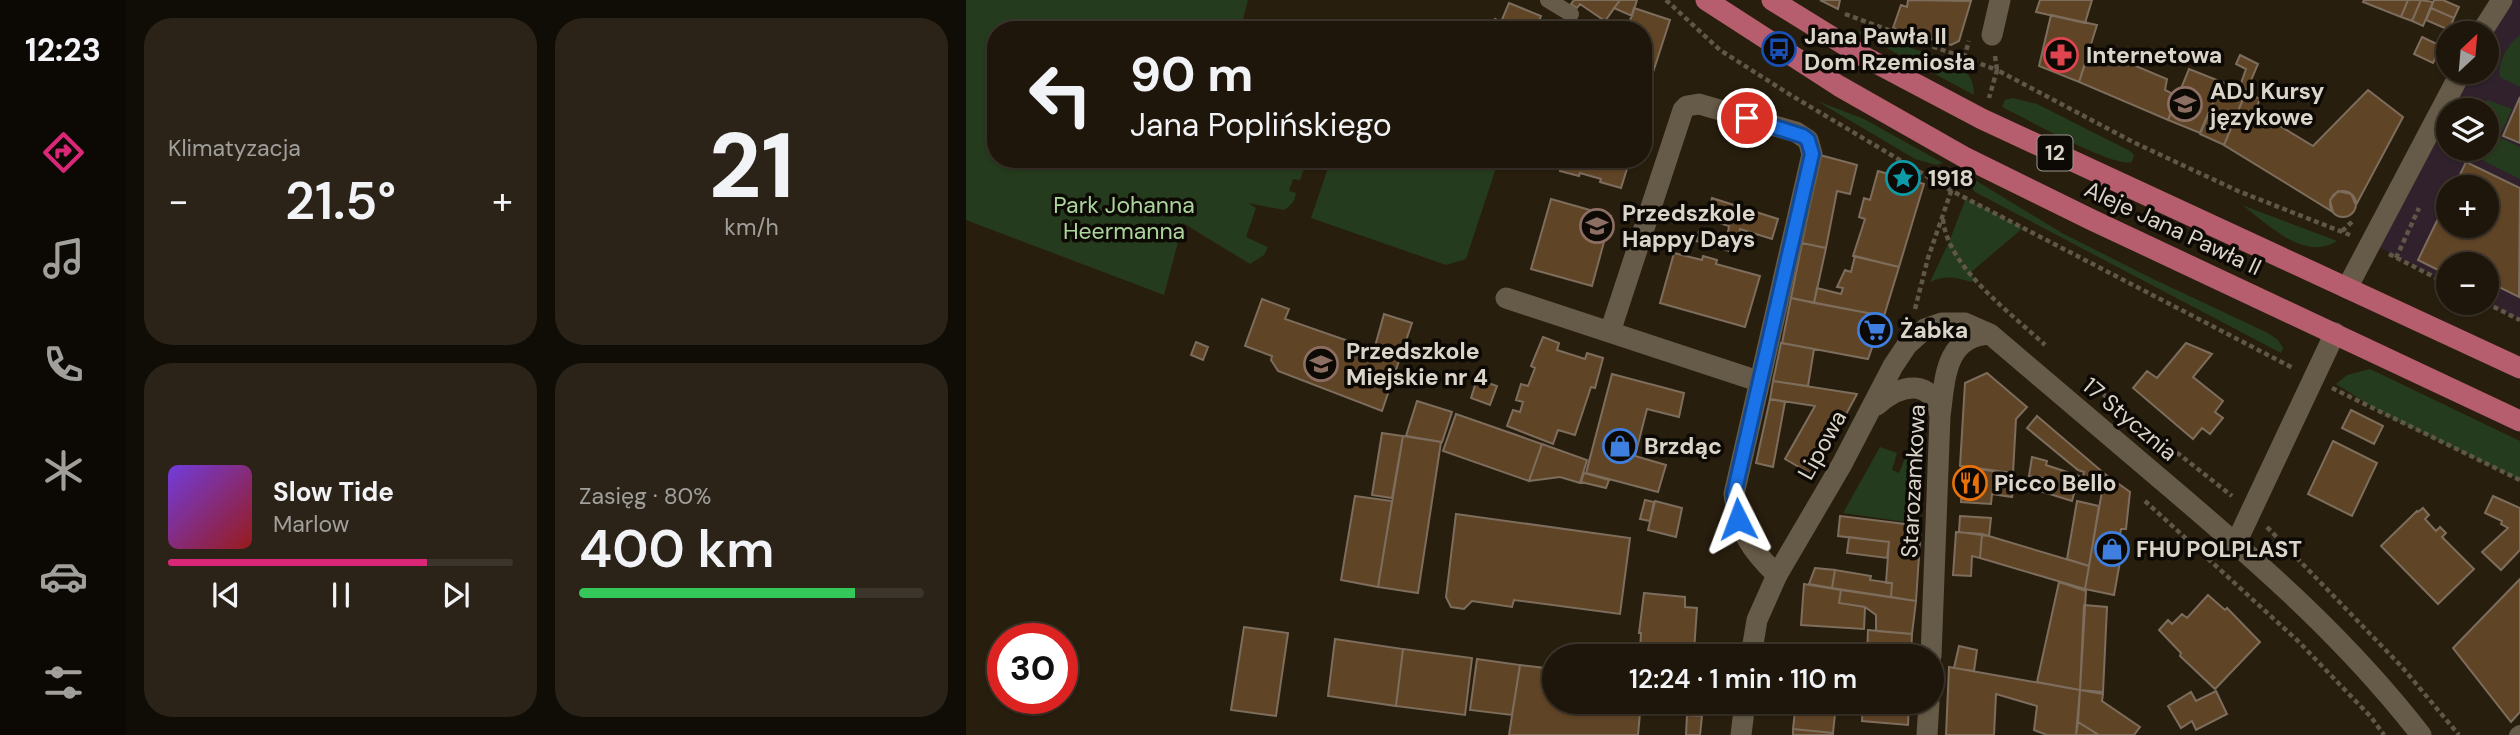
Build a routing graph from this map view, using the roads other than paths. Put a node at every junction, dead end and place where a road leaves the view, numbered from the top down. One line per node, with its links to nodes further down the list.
1 (1548, 0): 6 (lane)
2 (1706, 0): 13 (main road, Aleje Jana Pawła II / 12)
3 (1772, 0): 10 (main road, Aleje Jana Pawła II / 12)
4 (2000, 0): 8 (street)
5 (2502, 0): 7 (street)
6 (1571, 14)
7 (2489, 21)
8 (1993, 35)
9 (2455, 84): 10 (street)
10 (2347, 288): 15 (main road, Aleje Jana Pawła II / 12)
11 (1506, 298): 12 (street)
12 (1610, 332): 16 (street); 16 (street)
13 (2335, 333): 19 (main road, Aleje Jana Pawła II / 12); 20 (street)
14 (1990, 334): 17 (street, Lipowa); 18 (street, Starozamkowa); 20 (street, 17 Stycznia)
15 (2520, 368)
16 (1758, 382): 21 (street)
17 (1872, 409): 18 (street); 21 (street, Lipowa)
18 (1940, 416): 23 (street, Starozamkowa)
19 (2520, 421)
20 (2236, 543): 28 (street, 17 Stycznia)
21 (1777, 575): 22 (street, Lipowa)
22 (1753, 644)
23 (1931, 644)
24 (1744, 714): 26 (street)
25 (1928, 714): 27 (street)
26 (1741, 735)
27 (1927, 735)
28 (2421, 735)

